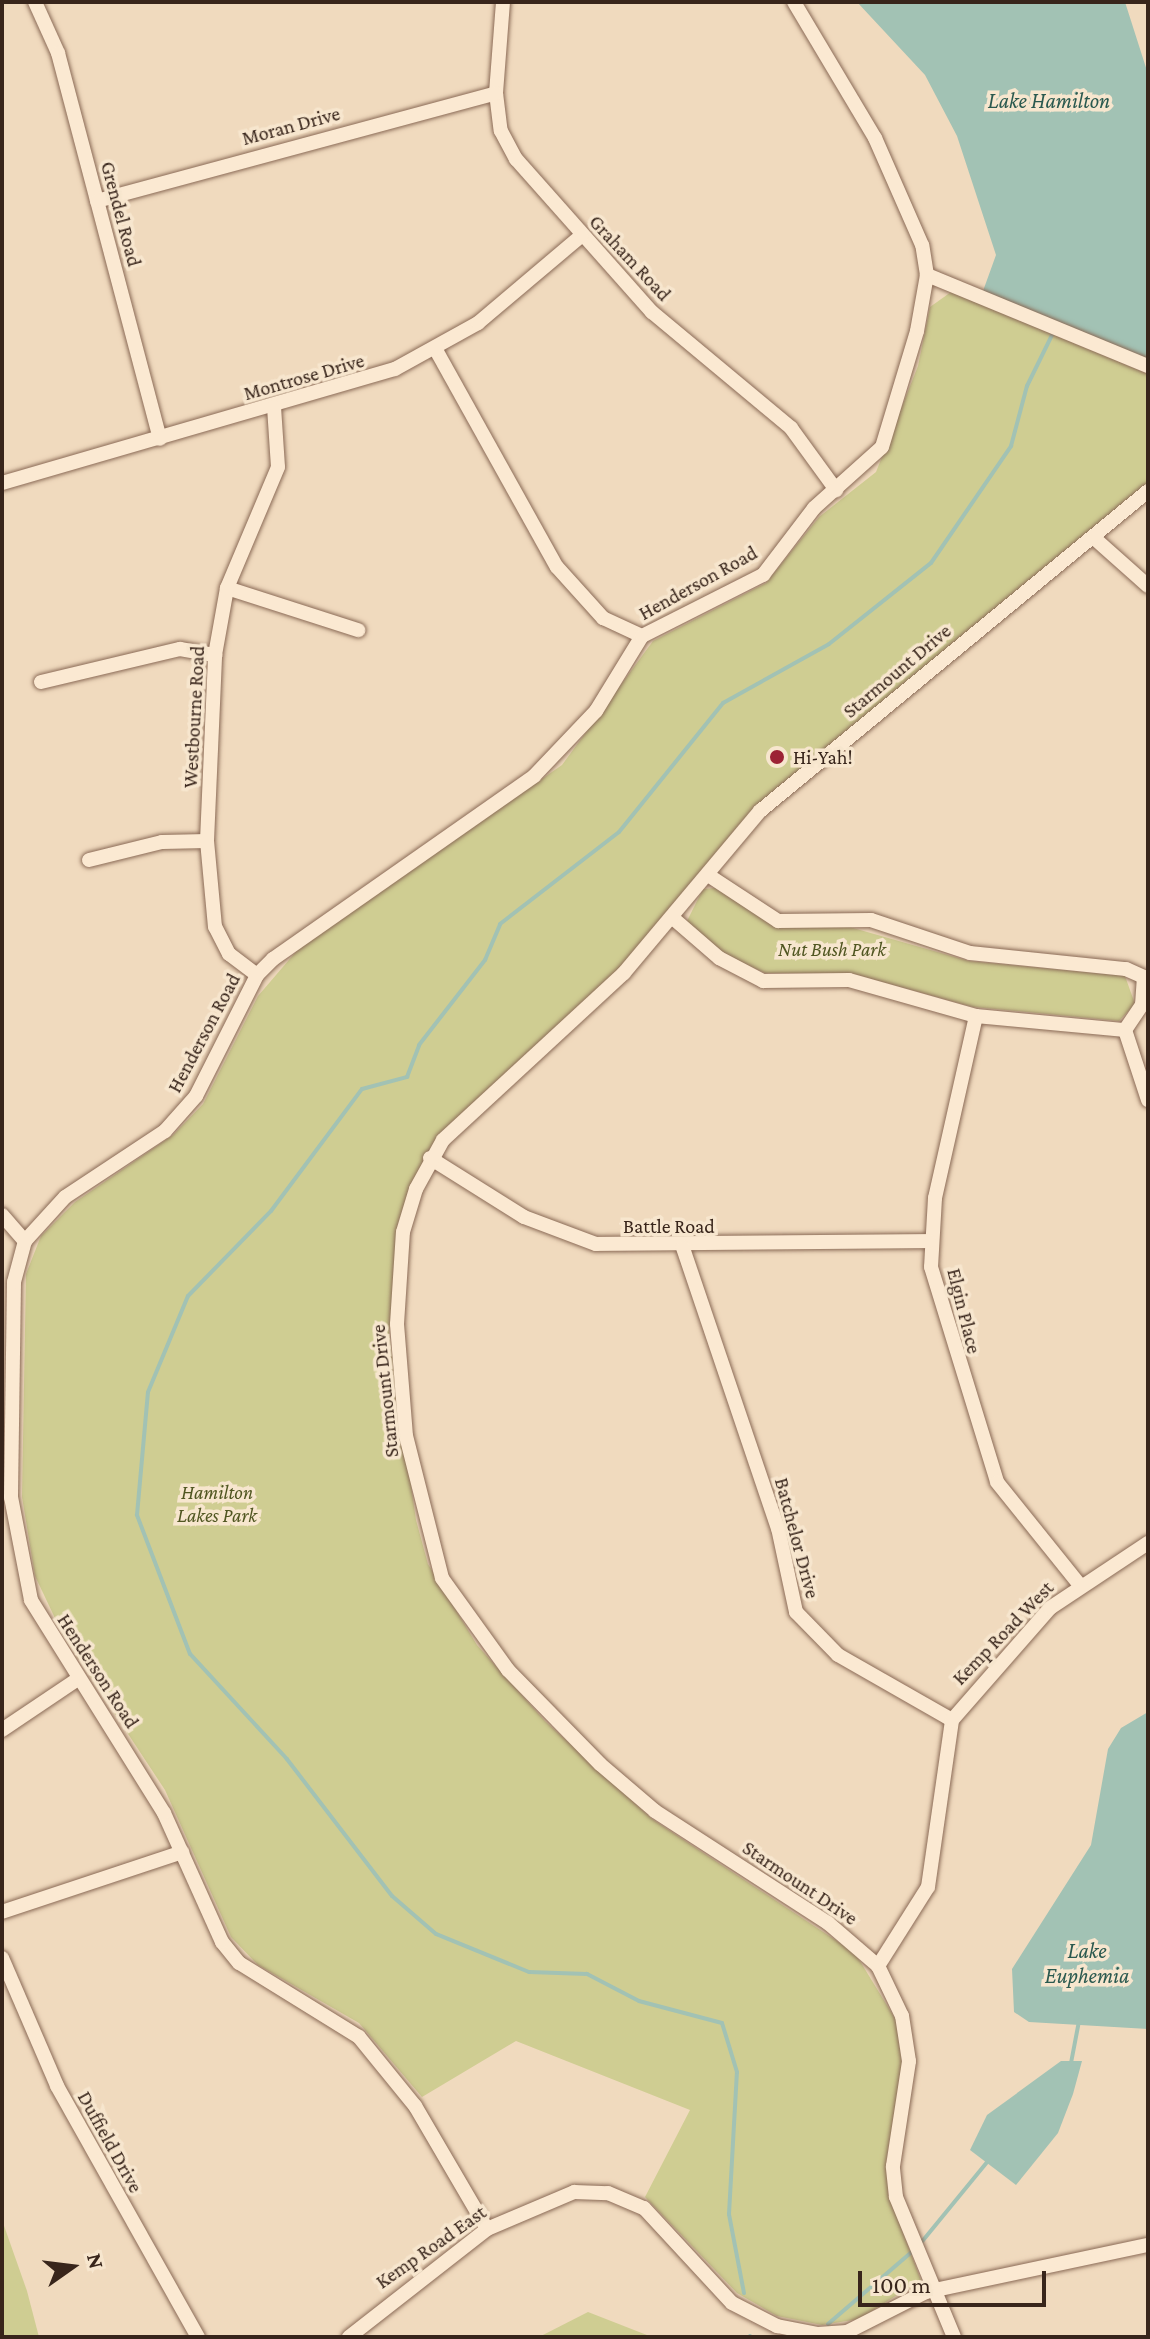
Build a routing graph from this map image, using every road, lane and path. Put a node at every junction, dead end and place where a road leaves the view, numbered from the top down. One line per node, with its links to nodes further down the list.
1 (35, 2): 5 (street, Grendel Road)
2 (503, 2): 4 (street, Graham Road)
3 (794, 2): 7 (street)
4 (496, 93): 5 (street, Moran Drive); 6 (street, Graham Road)
5 (97, 201): 11 (street, Grendel Road)
6 (581, 236): 8 (street, Montrose Drive); 13 (street, Graham Road)
7 (927, 275): 9 (street); 13 (street, Henderson Road)
8 (436, 350): 10 (street, Montrose Drive); 19 (street)
9 (1148, 366)
10 (274, 407): 11 (street, Montrose Drive); 17 (street, Westbourne Road)
11 (160, 439): 12 (street, Montrose Drive)
12 (2, 483)
13 (836, 490): 19 (street, Henderson Road)
14 (1148, 491): 15 (street, Starmount Drive)
15 (1094, 538): 16 (street); 24 (street, Starmount Drive)
16 (1148, 586)
17 (227, 588): 18 (street); 20 (street, Westbourne Road)
18 (358, 630)
19 (642, 636): 26 (street, Henderson Road)
20 (215, 655): 21 (street); 22 (street, Westbourne Road)
21 (41, 682)
22 (207, 841): 23 (street); 26 (street, Westbourne Road)
23 (89, 860)
24 (708, 875): 25 (street, Starmount Drive); 27 (street)
25 (674, 919): 28 (street); 31 (street, Starmount Drive)
26 (257, 975): 33 (street, Henderson Road)
27 (1146, 976): 29 (street)
28 (976, 1016): 29 (street); 34 (street, Elgin Place)
29 (1125, 1030): 30 (street)
30 (1148, 1100)
31 (430, 1158): 35 (street, Battle Road); 45 (street, Starmount Drive)
32 (2, 1215): 33 (street)
33 (25, 1241): 36 (street, Henderson Road)
34 (929, 1241): 35 (street, Battle Road); 38 (street, Elgin Place)
35 (683, 1248): 40 (street, Batchelor Drive)
36 (8, 1527): 39 (street, Henderson Road)
37 (1148, 1543): 38 (street, Kemp Road West)
38 (1079, 1584): 40 (street, Kemp Road West)
39 (78, 1679): 41 (street); 42 (street, Henderson Road)
40 (952, 1720): 45 (street)
41 (2, 1730)
42 (182, 1852): 43 (street); 46 (street, Henderson Road)
43 (2, 1912)
44 (2, 1958): 49 (street, Duffield Drive)
45 (878, 1966): 48 (street, Starmount Drive)
46 (487, 2229): 48 (street, Kemp Road East); 50 (street, Kemp Road East)
47 (1148, 2245): 48 (street, Kemp Road East)
48 (940, 2289): 51 (street, Starmount Drive)
49 (198, 2337)
50 (349, 2337)
51 (954, 2337)

